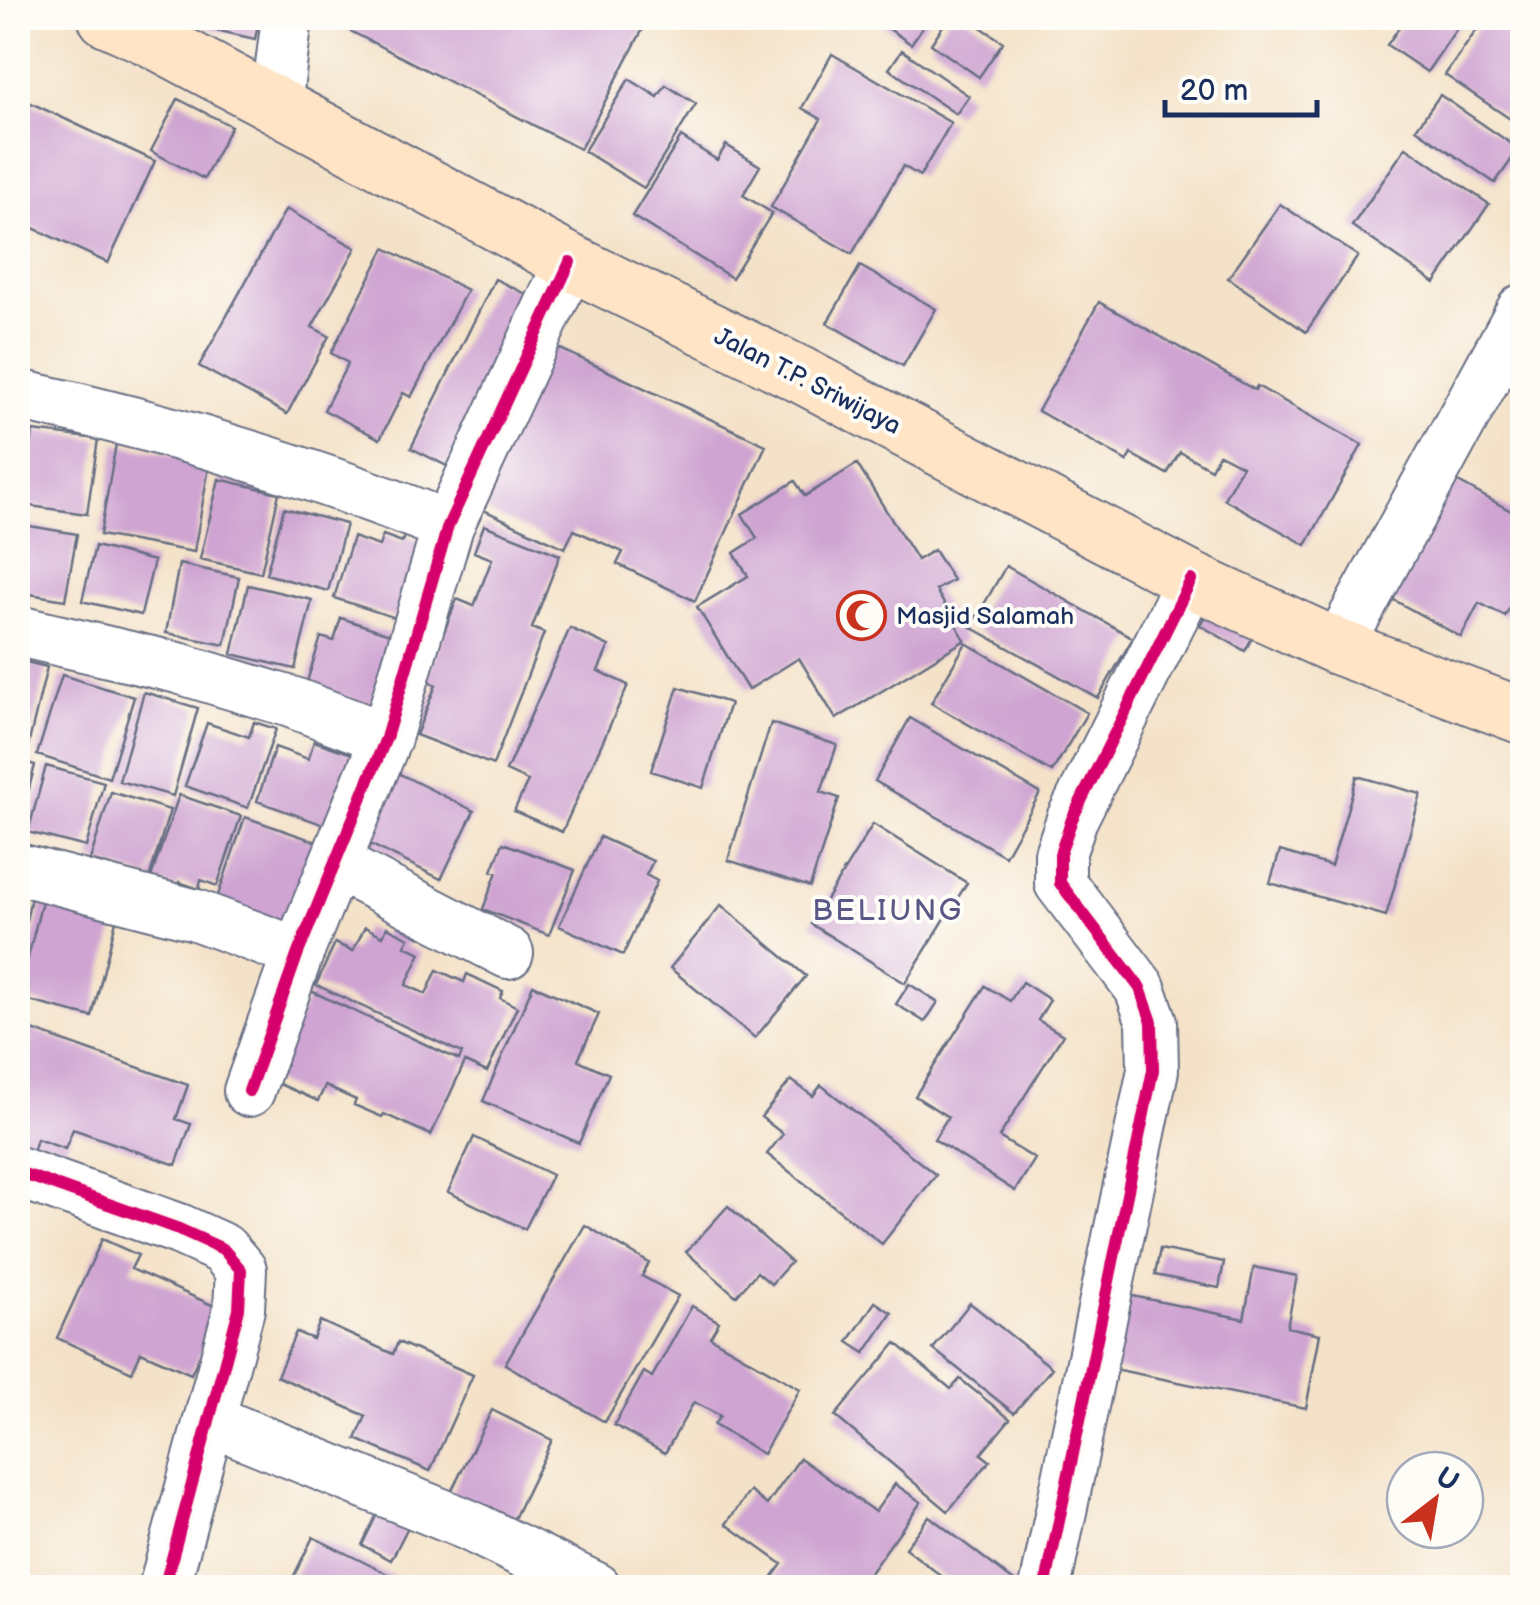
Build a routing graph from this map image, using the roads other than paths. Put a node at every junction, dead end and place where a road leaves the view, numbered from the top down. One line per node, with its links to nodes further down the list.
1 (287, 18): 3 (street)
2 (138, 25): 3 (main road, Jalan T.P. Sriwijaya)
3 (276, 105): 4 (main road, Jalan T.P. Sriwijaya)
4 (570, 262): 7 (street); 8 (main road, Jalan T.P. Sriwijaya)
5 (1522, 310): 10 (street)
6 (18, 395): 7 (street)
7 (448, 526): 12 (street)
8 (1191, 580): 10 (main road, Jalan T.P. Sriwijaya); 22 (street)
9 (18, 631): 12 (street)
10 (1338, 647): 11 (main road, Jalan T.P. Sriwijaya)
11 (1522, 716)
12 (386, 738): 13 (street)
13 (336, 864): 15 (street); 16 (street)
14 (18, 869): 16 (street)
15 (508, 953)
16 (298, 954): 17 (street)
17 (249, 1091)
18 (18, 1172): 19 (street)
19 (210, 1420): 20 (street); 21 (street)
20 (164, 1588)
21 (596, 1588)
22 (1045, 1588)

